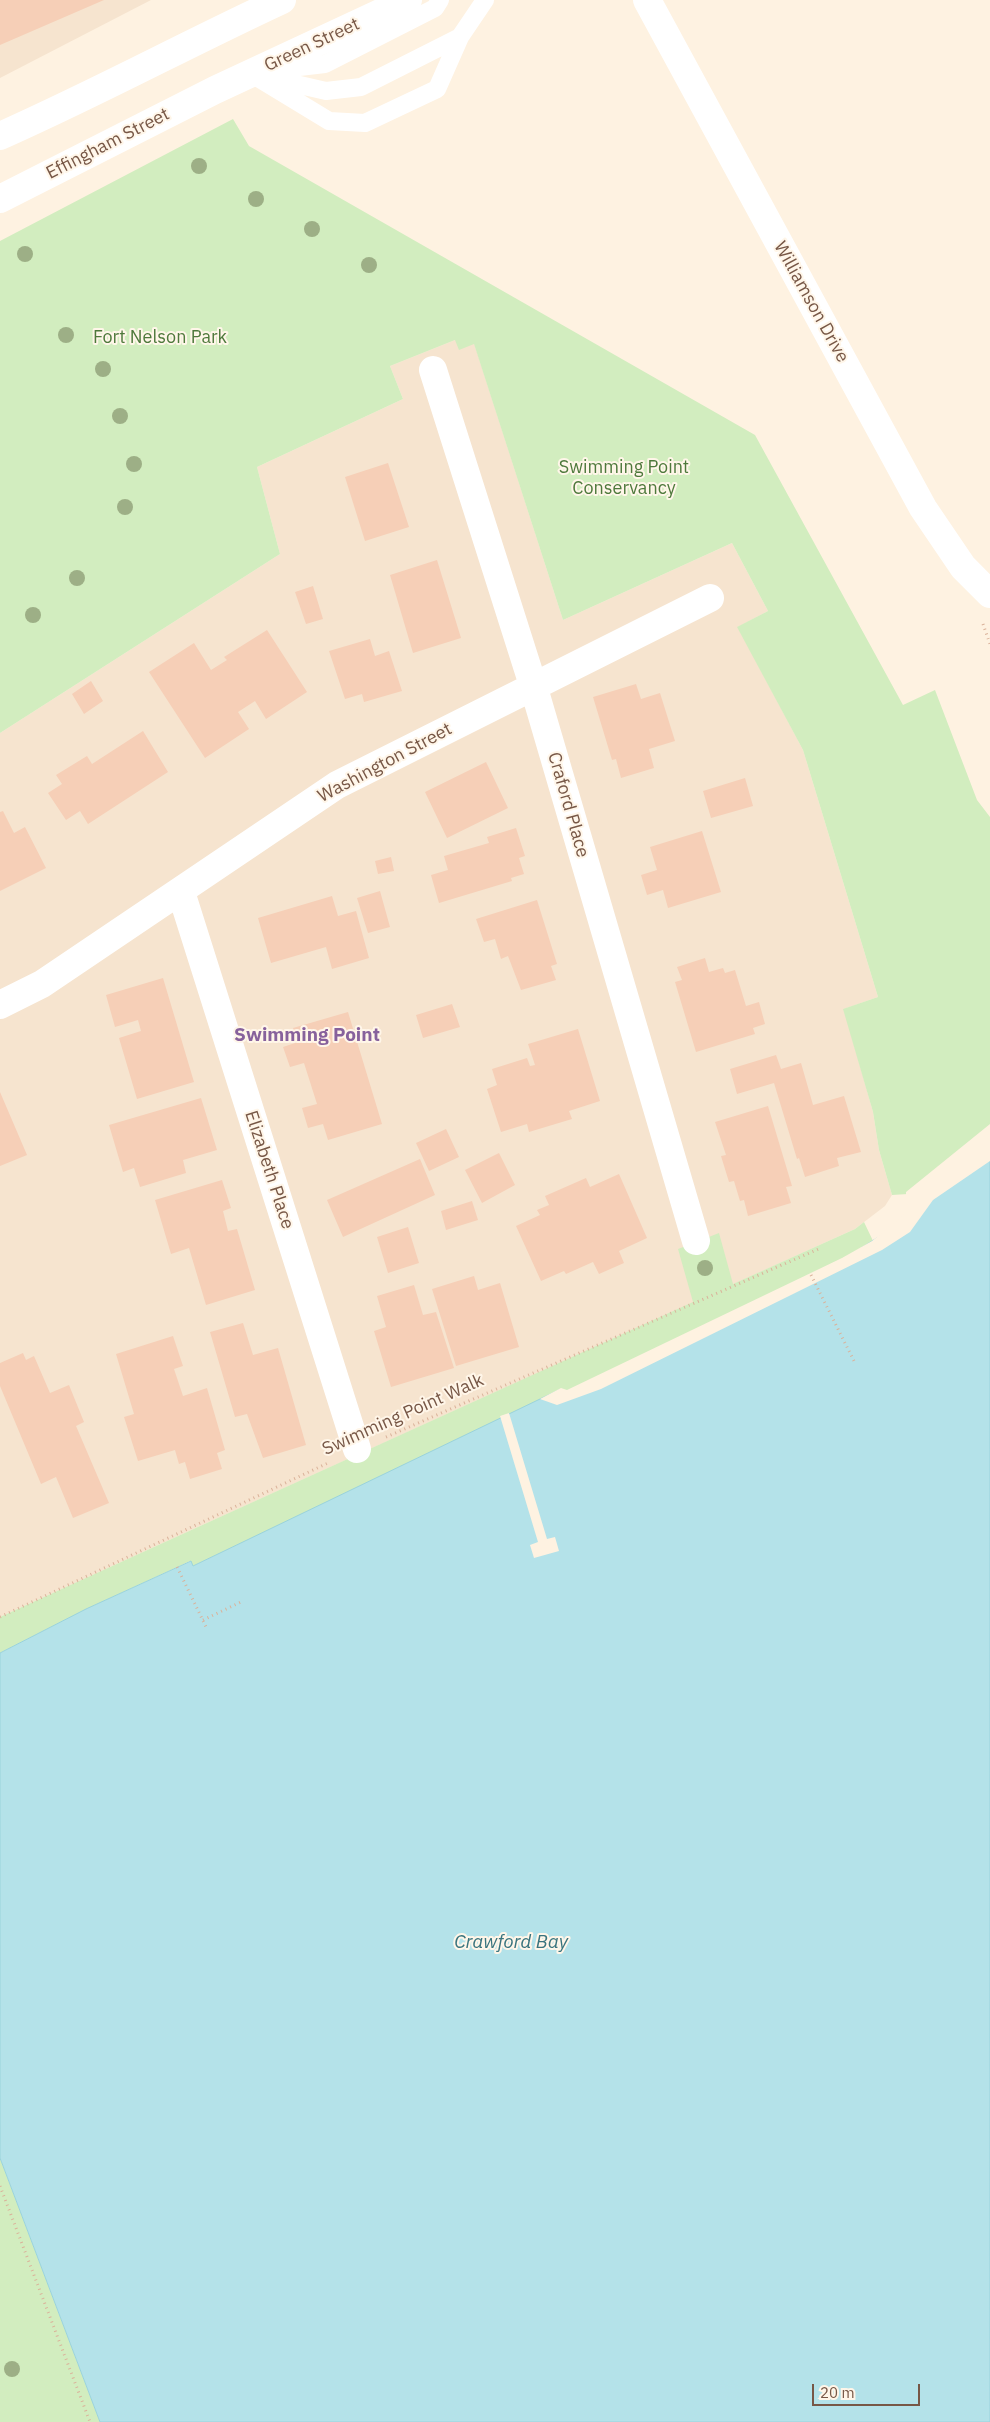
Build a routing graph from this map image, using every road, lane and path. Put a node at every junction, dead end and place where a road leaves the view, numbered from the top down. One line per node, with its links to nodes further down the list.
1 (282, 0): 9 (street)
2 (408, 0): 7 (street, Green Street)
3 (440, 0): 7 (lane)
4 (485, 0): 6 (lane)
5 (647, 0): 12 (street, Williamson Drive)
6 (460, 37): 7 (lane); 7 (lane)
7 (250, 73): 8 (street, Green Street)
8 (215, 90): 10 (street, Effingham Street)
9 (0, 136)
10 (0, 198)
11 (433, 370): 14 (street, Craford Place)
12 (990, 594)
13 (710, 598): 14 (street, Washington Street)
14 (533, 685): 15 (street, Washington Street); 17 (street, Craford Place)
15 (181, 892): 16 (street, Washington Street); 21 (street, Elizabeth Place)
16 (0, 1004)
17 (696, 1241)
18 (821, 1248): 21 (path, Swimming Point Walk)
19 (811, 1275): 20 (path)
20 (855, 1363)
21 (358, 1449): 24 (path, Swimming Point Walk)
22 (177, 1567): 25 (path)
23 (241, 1602): 25 (path)
24 (0, 1616)
25 (202, 1620): 26 (path)
26 (206, 1627)
27 (0, 2186): 28 (path)
28 (90, 2422)

